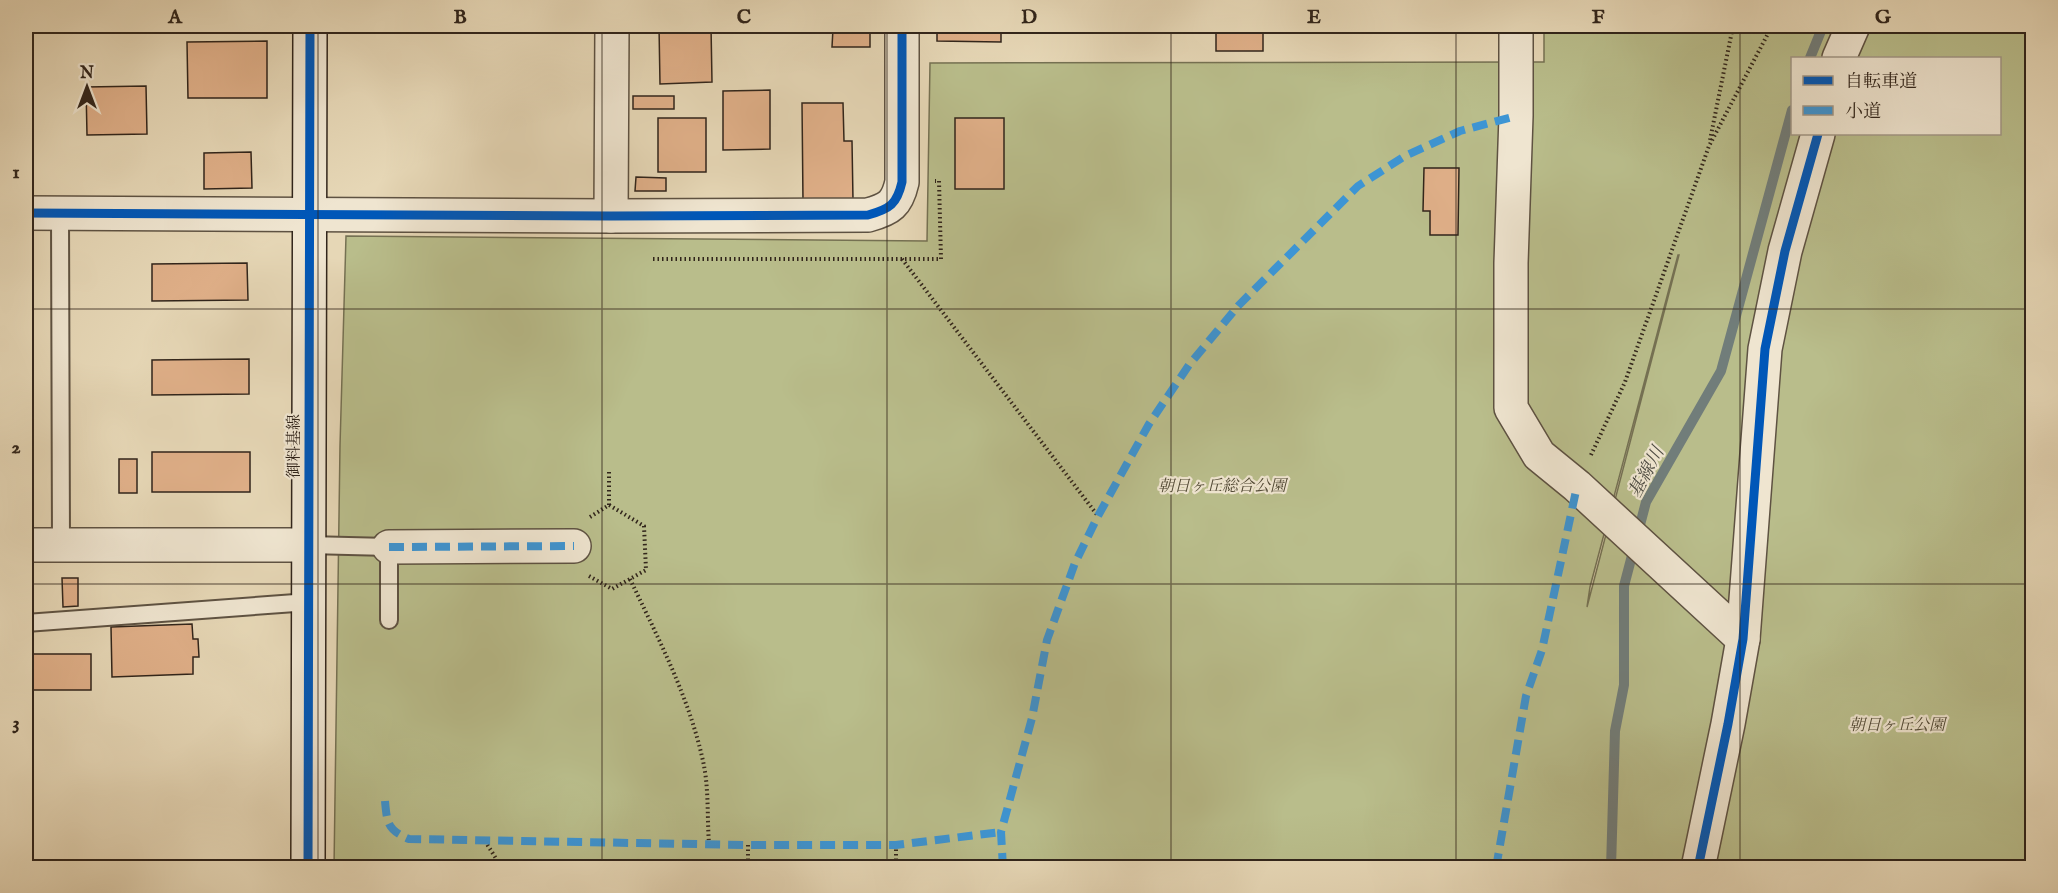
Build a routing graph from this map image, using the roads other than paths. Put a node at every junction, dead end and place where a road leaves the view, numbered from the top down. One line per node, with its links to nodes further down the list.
1 (310, 26): 10 (street, 御料基線)
2 (612, 26): 11 (street)
3 (902, 26): 11 (street)
4 (1516, 26): 20 (street)
5 (1853, 26): 6 (street)
6 (1839, 57)
7 (1818, 135): 20 (street)
8 (26, 213): 9 (street)
9 (60, 213): 10 (street); 13 (lane)
10 (309, 214): 11 (street); 14 (street, 御料基線)
11 (611, 216)
12 (26, 545): 13 (street)
13 (61, 545): 14 (street)
14 (308, 545): 16 (lane); 17 (street, 御料基線)
15 (574, 546): 16 (street)
16 (389, 547): 18 (lane)
17 (309, 602): 19 (lane); 21 (street, 御料基線)
18 (389, 620)
19 (26, 623)
20 (1743, 639): 22 (street)
21 (308, 867)
22 (1698, 867)

